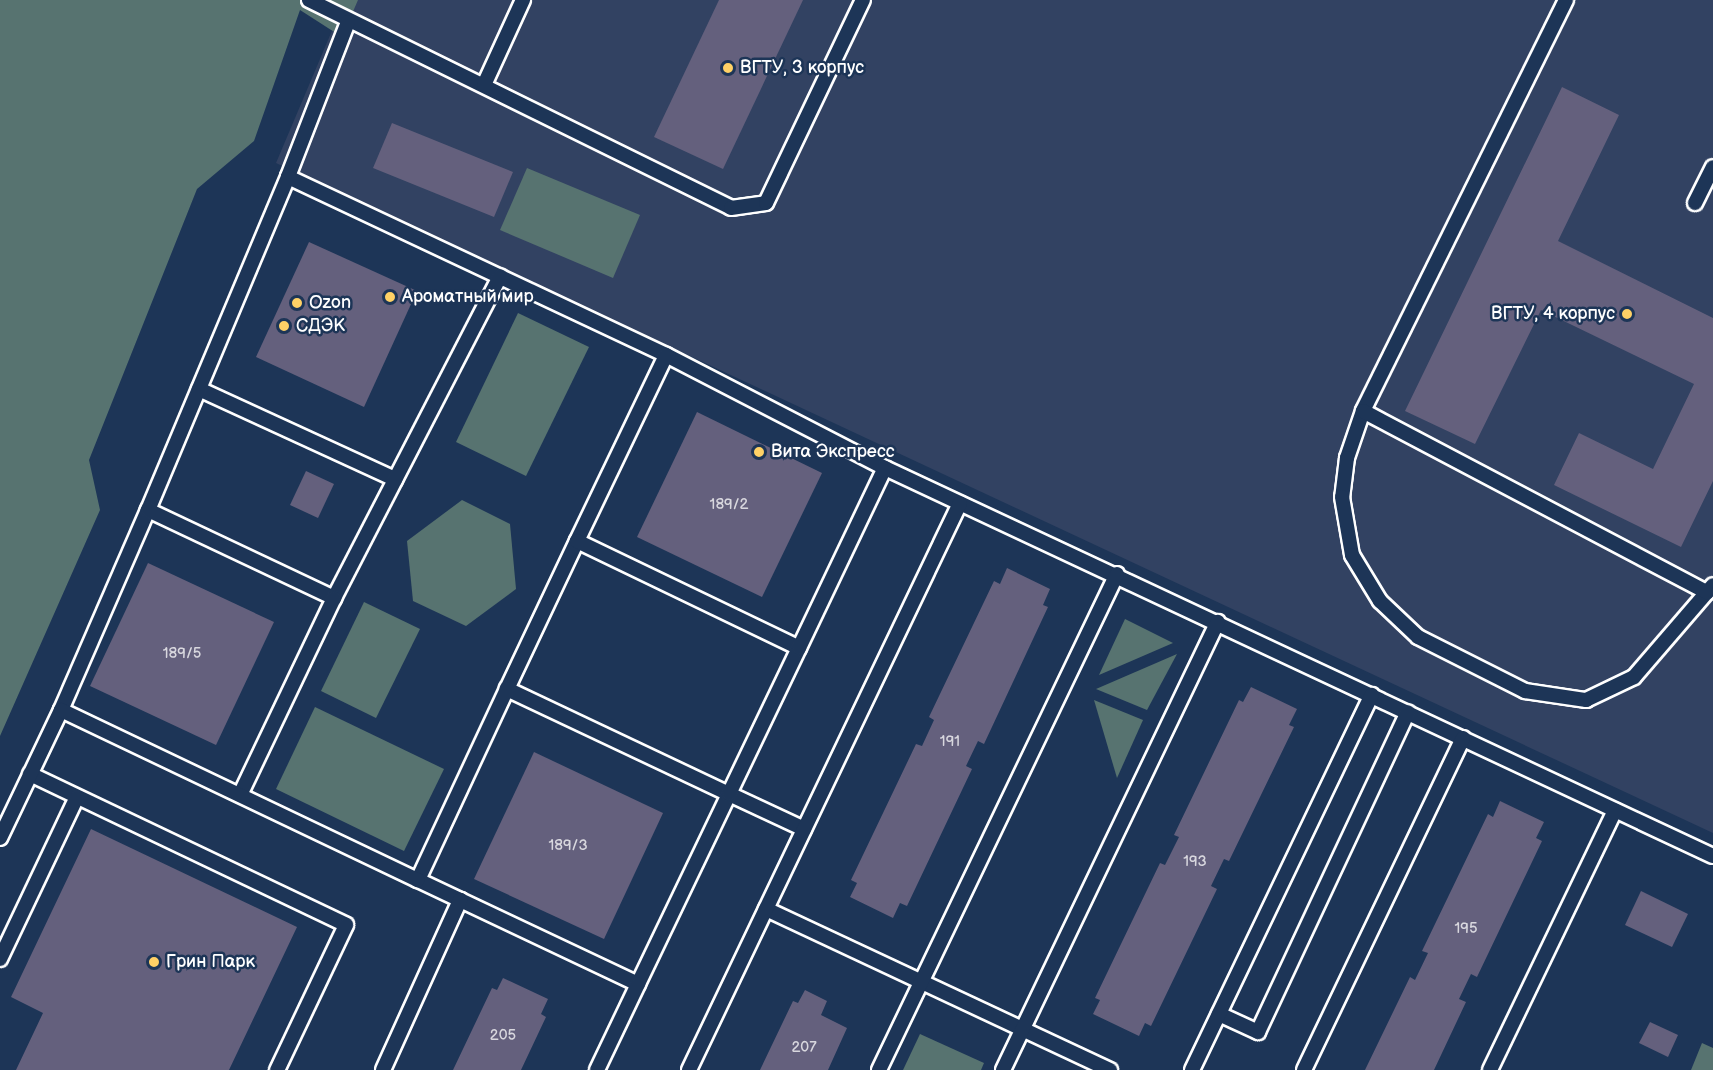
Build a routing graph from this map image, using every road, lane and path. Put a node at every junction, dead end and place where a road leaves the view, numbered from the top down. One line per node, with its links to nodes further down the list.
1 (309, 0): 5 (lane)
2 (523, 0): 6 (lane)
3 (863, 0): 6 (lane)
4 (1566, 0): 13 (lane)
5 (348, 22): 6 (lane); 8 (lane)
6 (484, 85)
7 (1713, 167): 9 (lane)
8 (288, 177): 10 (lane); 12 (lane)
9 (1695, 203)
10 (500, 276): 11 (lane); 15 (lane)
11 (666, 354): 14 (lane); 18 (lane)
12 (199, 389): 15 (lane); 17 (lane)
13 (1363, 411): 20 (lane); 20 (lane)
14 (885, 468): 16 (lane); 23 (lane)
15 (395, 479): 21 (lane)
16 (960, 503): 19 (lane); 34 (lane)
17 (148, 510): 21 (lane); 26 (lane)
18 (577, 542): 23 (lane); 24 (lane)
19 (1117, 574): 22 (lane); 41 (lane)
20 (1710, 588)
21 (334, 598): 31 (lane)
22 (1218, 622): 25 (lane); 44 (lane)
23 (800, 648): 30 (lane)
24 (507, 689): 30 (lane); 37 (lane)
25 (1372, 695): 27 (lane); 43 (lane)
26 (61, 710): 29 (lane); 31 (lane)
27 (1408, 712): 28 (lane); 43 (lane)
28 (1463, 738): 33 (lane); 53 (lane)
29 (30, 774): 32 (lane); 35 (lane)
30 (729, 794): 34 (lane); 42 (lane)
31 (240, 795): 37 (lane)
32 (77, 797): 40 (lane); 45 (lane)
33 (1615, 810): 36 (lane); 54 (lane)
34 (804, 829): 39 (lane)
35 (0, 838)
36 (1713, 856)
37 (418, 880): 38 (lane)
38 (460, 900): 42 (lane); 46 (lane)
39 (766, 909): 41 (lane); 48 (lane)
40 (0, 959)
41 (922, 980): 44 (lane); 49 (lane)
42 (638, 984): 47 (lane)
43 (1219, 1014): 52 (lane)
44 (1023, 1029): 50 (lane); 51 (lane)
45 (277, 1070)
46 (383, 1070)
47 (597, 1070)
48 (689, 1070)
49 (879, 1070)
50 (1003, 1070)
51 (1110, 1070)
52 (1192, 1070)
53 (1304, 1070)
54 (1490, 1070)

